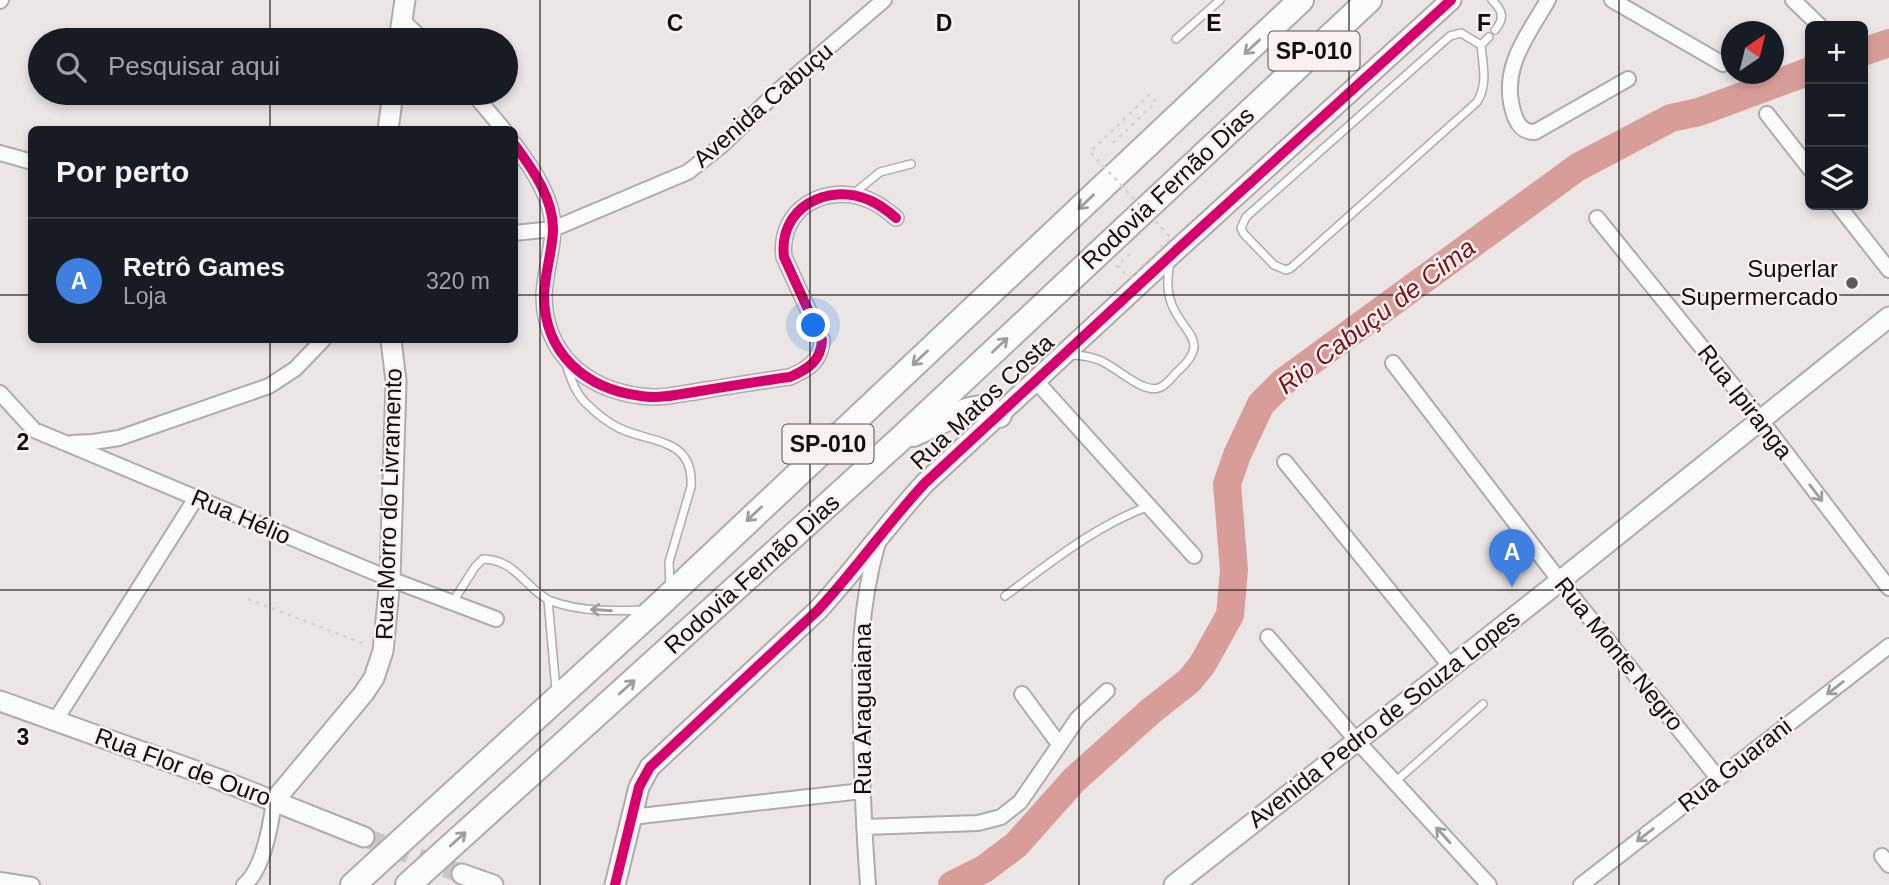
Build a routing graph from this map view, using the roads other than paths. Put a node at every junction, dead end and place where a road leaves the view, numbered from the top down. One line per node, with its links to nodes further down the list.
1 (405, 0): 11 (street)
2 (884, 0): 35 (street, Avenida Cabuçu)
3 (1220, 0): 17 (lane)
4 (1301, 0): 61 (highway, Rodovia Fernão Dias / SP-010, one-way to 61)
5 (1369, 0): 49 (highway, Rodovia Fernão Dias / SP-010, one-way to 5)
6 (1451, 0): 37 (street, Rua Matos Costa)
7 (1492, 0): 15 (lane)
8 (1548, 0): 20 (street)
9 (1612, 0): 19 (street)
10 (1793, 0): 12 (street)
11 (402, 20): 13 (street); 14 (street)
12 (1816, 21)
13 (401, 28)
14 (410, 28)
15 (1495, 30)
16 (1489, 37): 18 (lane)
17 (1176, 39)
18 (1481, 45): 18 (lane)
19 (1721, 63)
20 (1628, 79)
21 (391, 105): 24 (street)
22 (483, 105): 25 (street)
23 (1767, 114): 29 (street)
24 (389, 126)
25 (500, 126)
26 (518, 150): 35 (street)
27 (0, 153): 28 (street)
28 (28, 161)
29 (1805, 163)
30 (911, 164): 31 (lane)
31 (852, 196): 33 (street); 43 (street)
32 (1842, 210): 38 (street)
33 (896, 218)
34 (1597, 218): 48 (street, Rua Ipiranga)
35 (554, 229): 36 (street, Avenida Cabuçu); 43 (street)
36 (518, 233)
37 (1172, 254): 42 (street, Rua Matos Costa); 42 (lane)
38 (1889, 270)
39 (1889, 317): 48 (street, Avenida Pedro de Souza Lopes)
40 (320, 343): 50 (street)
41 (391, 343): 56 (street, Rua Morro do Livramento)
42 (1064, 355): 45 (street, Rua Matos Costa)
43 (563, 358): 61 (lane)
44 (1393, 363): 57 (street, Rua Monte Negro)
45 (1036, 381): 47 (street, Rua Matos Costa); 53 (street)
46 (0, 393): 50 (street, Rua Hélio)
47 (999, 415): 49 (highway); 54 (street, Rua Matos Costa)
48 (1760, 419): 57 (street, Avenida Pedro de Souza Lopes); 58 (street, Rua Ipiranga, one-way to 58)
49 (897, 442): 87 (highway, Rodovia Fernão Dias / SP-010, one-way to 49)
50 (63, 443): 52 (street, Rua Hélio)
51 (1285, 462): 66 (street)
52 (197, 498): 56 (street, Rua Hélio); 72 (street)
53 (1149, 506): 55 (street); 59 (lane)
54 (880, 534): 77 (street, Rua Araguaiana); 79 (street, Rua Matos Costa)
55 (1194, 556)
56 (390, 579): 62 (street, Rua Hélio); 78 (street, Rua Morro do Livramento)
57 (1560, 581): 66 (street, Avenida Pedro de Souza Lopes); 75 (street, Rua Monte Negro)
58 (1889, 588)
59 (1005, 596)
60 (548, 600): 61 (lane, one-way to 60); 62 (lane); 69 (lane)
61 (663, 601): 69 (highway, Rodovia Fernão Dias / SP-010)
62 (453, 603): 63 (street, Rua Hélio)
63 (496, 619)
64 (1268, 637): 73 (street)
65 (1889, 646): 75 (street, Rua Guarani, one-way to 75)
66 (1451, 667): 73 (street, Avenida Pedro de Souza Lopes)
67 (1107, 691): 74 (street)
68 (1022, 694): 74 (street)
69 (557, 698): 86 (highway, Rodovia Fernão Dias / SP-010)
70 (0, 701): 72 (street, Rua Flor de Ouro)
71 (1483, 704): 76 (lane)
72 (55, 720): 78 (street, Rua Flor de Ouro)
73 (1357, 741): 76 (street); 91 (street, Avenida Pedro de Souza Lopes)
74 (1059, 744): 80 (street)
75 (1718, 778): 93 (street, Rua Guarani, one-way to 93)
76 (1395, 782): 92 (street, one-way to 76)
77 (862, 790): 79 (street); 80 (street, Rua Araguaiana)
78 (274, 801): 81 (street, Rua Flor de Ouro); 85 (street)
79 (631, 817): 89 (street, Rua Matos Costa)
80 (864, 827): 90 (street, Rua Araguaiana)
81 (365, 837)
82 (462, 874): 88 (street)
83 (0, 880): 84 (street)
84 (32, 885)
85 (244, 885)
86 (353, 885)
87 (408, 885)
88 (493, 885)
89 (615, 885)
90 (868, 885)
91 (1174, 885)
92 (1489, 885)
93 (1581, 885)

